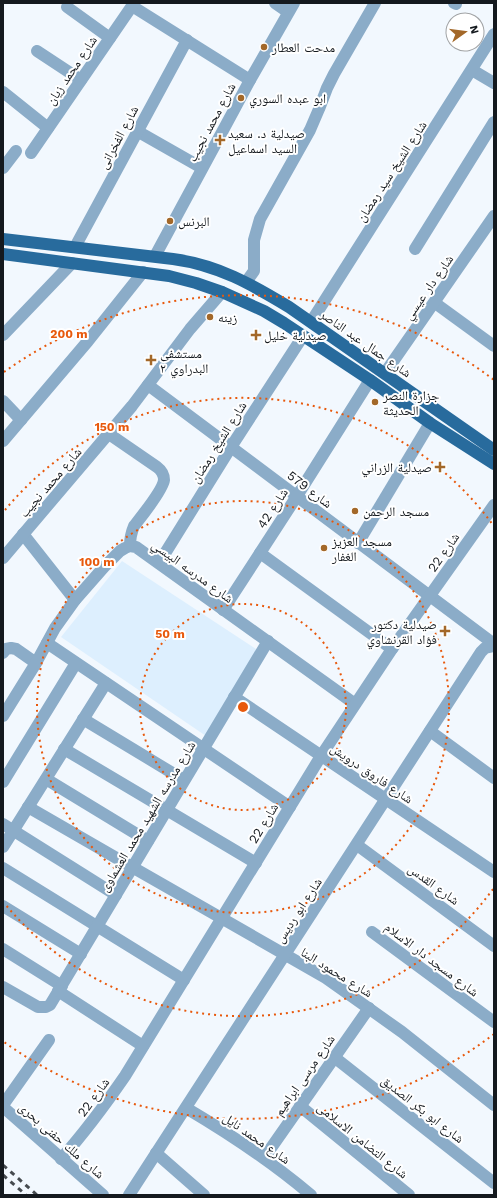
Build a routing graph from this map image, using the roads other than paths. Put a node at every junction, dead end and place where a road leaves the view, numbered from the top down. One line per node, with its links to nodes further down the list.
1 (275, 3): 5 (street)
2 (375, 3): 30 (street)
3 (133, 4): 7 (street, شارع محمد زيان); 8 (street)
4 (67, 7): 7 (street)
5 (291, 8): 12 (street, شارع محمد نجيب)
6 (494, 34): 10 (street, شارع الشيخ سيد رمضان)
7 (110, 38): 11 (street, شارع محمد زيان)
8 (187, 40): 12 (street); 17 (street, شارع الفخرانى)
9 (37, 51): 11 (street)
10 (472, 70): 13 (street); 33 (street, شارع الشيخ سيد رمضان)
11 (81, 80): 16 (street, شارع محمد زيان)
12 (250, 80): 21 (street, شارع محمد نجيب)
13 (494, 83)
14 (3, 92): 16 (street)
15 (494, 122): 25 (street)
16 (48, 128): 19 (street, شارع محمد زيان)
17 (137, 131): 21 (street); 24 (street, شارع الفخرانى)
18 (16, 151): 20 (street)
19 (31, 153)
20 (3, 168)
21 (202, 168): 27 (street, شارع محمد نجيب)
22 (494, 216): 32 (street, شارع دار عيسي)
23 (3, 239): 24 (main road, شارع جمال عبد الناصر)
24 (75, 247): 27 (main road, شارع جمال عبد الناصر)
25 (415, 249)
26 (3, 254): 28 (main road)
27 (155, 256): 30 (main road, شارع جمال عبد الناصر)
28 (72, 263): 29 (main road); 34 (street)
29 (143, 272): 31 (main road); 41 (street)
30 (246, 282): 33 (main road, شارع جمال عبد الناصر)
31 (222, 292): 35 (main road); 39 (street, شارع محمد نجيب)
32 (435, 303): 36 (street); 37 (street, شارع دار عيسي)
33 (311, 322): 37 (main road, شارع جمال عبد الناصر)
34 (3, 334)
35 (303, 336): 38 (main road); 45 (street, شارع الشيخ رمضان)
36 (494, 346)
37 (385, 373): 46 (main road, شارع جمال عبد الناصر)
38 (370, 380): 42 (main road); 48 (street, شارع 42)
39 (148, 385): 43 (street, شارع محمد نجيب); 45 (street, شارع 579)
40 (3, 401): 41 (street)
41 (21, 420): 44 (street)
42 (430, 423): 47 (main road); 51 (street)
43 (109, 434): 50 (street, شارع محمد نجيب); 52 (street)
44 (3, 442)
45 (231, 447): 48 (street, شارع 579); 55 (street, شارع الشيخ رمضان)
46 (494, 450)
47 (494, 464)
48 (297, 496): 51 (street, شارع 579); 53 (street, شارع 42)
49 (494, 504): 56 (street, شارع 22)
50 (23, 534): 54 (street, شارع محمد نجيب); 57 (street)
51 (358, 542): 56 (street, شارع 579)
52 (130, 546): 55 (street, شارع مدرسه البيسي); 57 (street, شارع مدرسه البيسي)
53 (260, 553): 58 (street, شارع 42); 62 (street)
54 (3, 558)
55 (159, 563): 58 (street, شارع مدرسه البيسي)
56 (429, 596): 61 (street, شارع 579); 62 (street, شارع 22)
57 (75, 600): 60 (street, شارع مدرسه البيسي)
58 (223, 610): 59 (street, شارع مدرسه البيسي)
59 (268, 641): 67 (street, شارع مدرسه الشهيد محمد العشماوى); 68 (street, شارع مدرسه البيسي)
60 (47, 643): 64 (street, شارع مدرسه البيسي); 65 (street)
61 (494, 645): 71 (street, شارع ابو رديس)
62 (392, 649): 68 (street, شارع 22)
63 (3, 653): 64 (street)
64 (36, 663): 69 (street, شارع مدرسه البيسي)
65 (76, 663): 66 (street); 78 (street)
66 (106, 683): 70 (street); 73 (street)
67 (234, 697): 73 (street, شارع مدرسه الشهيد محمد العشماوى); 74 (street, شارع فاروق درويش)
68 (355, 704): 74 (street, شارع 22)
69 (3, 716)
70 (84, 719): 72 (street); 77 (street)
71 (430, 731): 76 (street); 79 (street, شارع ابو رديس)
72 (64, 749): 75 (street); 82 (street)
73 (204, 749): 77 (street, شارع مدرسه الشهيد محمد العشماوى); 81 (street)
74 (321, 756): 79 (street, شارع فاروق درويش); 81 (street, شارع 22)
75 (46, 778): 80 (street); 84 (street)
76 (494, 778)
77 (184, 780): 82 (street, شارع مدرسه الشهيد محمد العشماوى)
78 (3, 782)
79 (386, 799): 85 (street, شارع ابو رديس); 90 (street, شارع فاروق درويش)
80 (28, 807): 83 (street); 88 (street, شارع محمود البنا)
81 (290, 807): 87 (street, شارع 22)
82 (167, 810): 84 (street, شارع مدرسه الشهيد محمد العشماوى); 87 (street)
83 (8, 827): 86 (street); 91 (street)
84 (148, 841): 88 (street, شارع مدرسه الشهيد محمد العشماوى)
85 (357, 845): 96 (street, شارع القدس); 99 (street, شارع ابو رديس)
86 (3, 847)
87 (256, 863): 93 (street, شارع 22)
88 (132, 867): 91 (street, شارع مدرسه الشهيد محمد العشماوى); 93 (street, شارع محمود البنا)
89 (3, 868): 94 (street)
90 (494, 872)
91 (116, 895): 94 (street, شارع مدرسه الشهيد محمد العشماوى)
92 (3, 906): 98 (street)
93 (221, 919): 99 (street, شارع محمود البنا); 100 (street, شارع 22)
94 (97, 926): 98 (street, شارع مدرسه الشهيد محمد العشماوى); 100 (street)
95 (372, 932): 104 (street, شارع مسجد دار الاسلام)
96 (494, 946)
97 (3, 948): 101 (street)
98 (81, 954): 101 (street, شارع مدرسه الشهيد محمد العشماوى)
99 (284, 955): 103 (street, شارع محمود البنا); 111 (street, شارع ابو رديس)
100 (184, 980): 106 (street, شارع 22)
101 (60, 988): 102 (street, شارع مدرسه الشهيد محمد العشماوى); 106 (street)
102 (4, 989)
103 (369, 1008): 107 (street, شارع مرسى ابراهيم); 110 (street, شارع محمود البنا)
104 (494, 1022)
105 (49, 1040): 108 (street)
106 (144, 1046): 114 (street, شارع 22)
107 (334, 1057): 109 (street, شارع مرسى ابراهيم); 115 (street, شارع ابو بكر الصديق)
108 (3, 1106): 114 (street, شارع ملك حفنى بحرى)
109 (300, 1106): 113 (street, شارع مرسى ابراهيم); 120 (street, شارع التضامن الاسلامى)
110 (494, 1106)
111 (186, 1108): 112 (street, شارع ابو رديس); 113 (street, شارع محمد نايل)
112 (156, 1153): 118 (street, شارع ابو رديس); 119 (street)
113 (264, 1158): 116 (street, شارع محمد نايل)
114 (62, 1159): 117 (street, شارع ملك حفنى بحرى)
115 (494, 1183)
116 (307, 1194)
117 (103, 1195)
118 (129, 1195)
119 (204, 1195)
120 (409, 1195)

